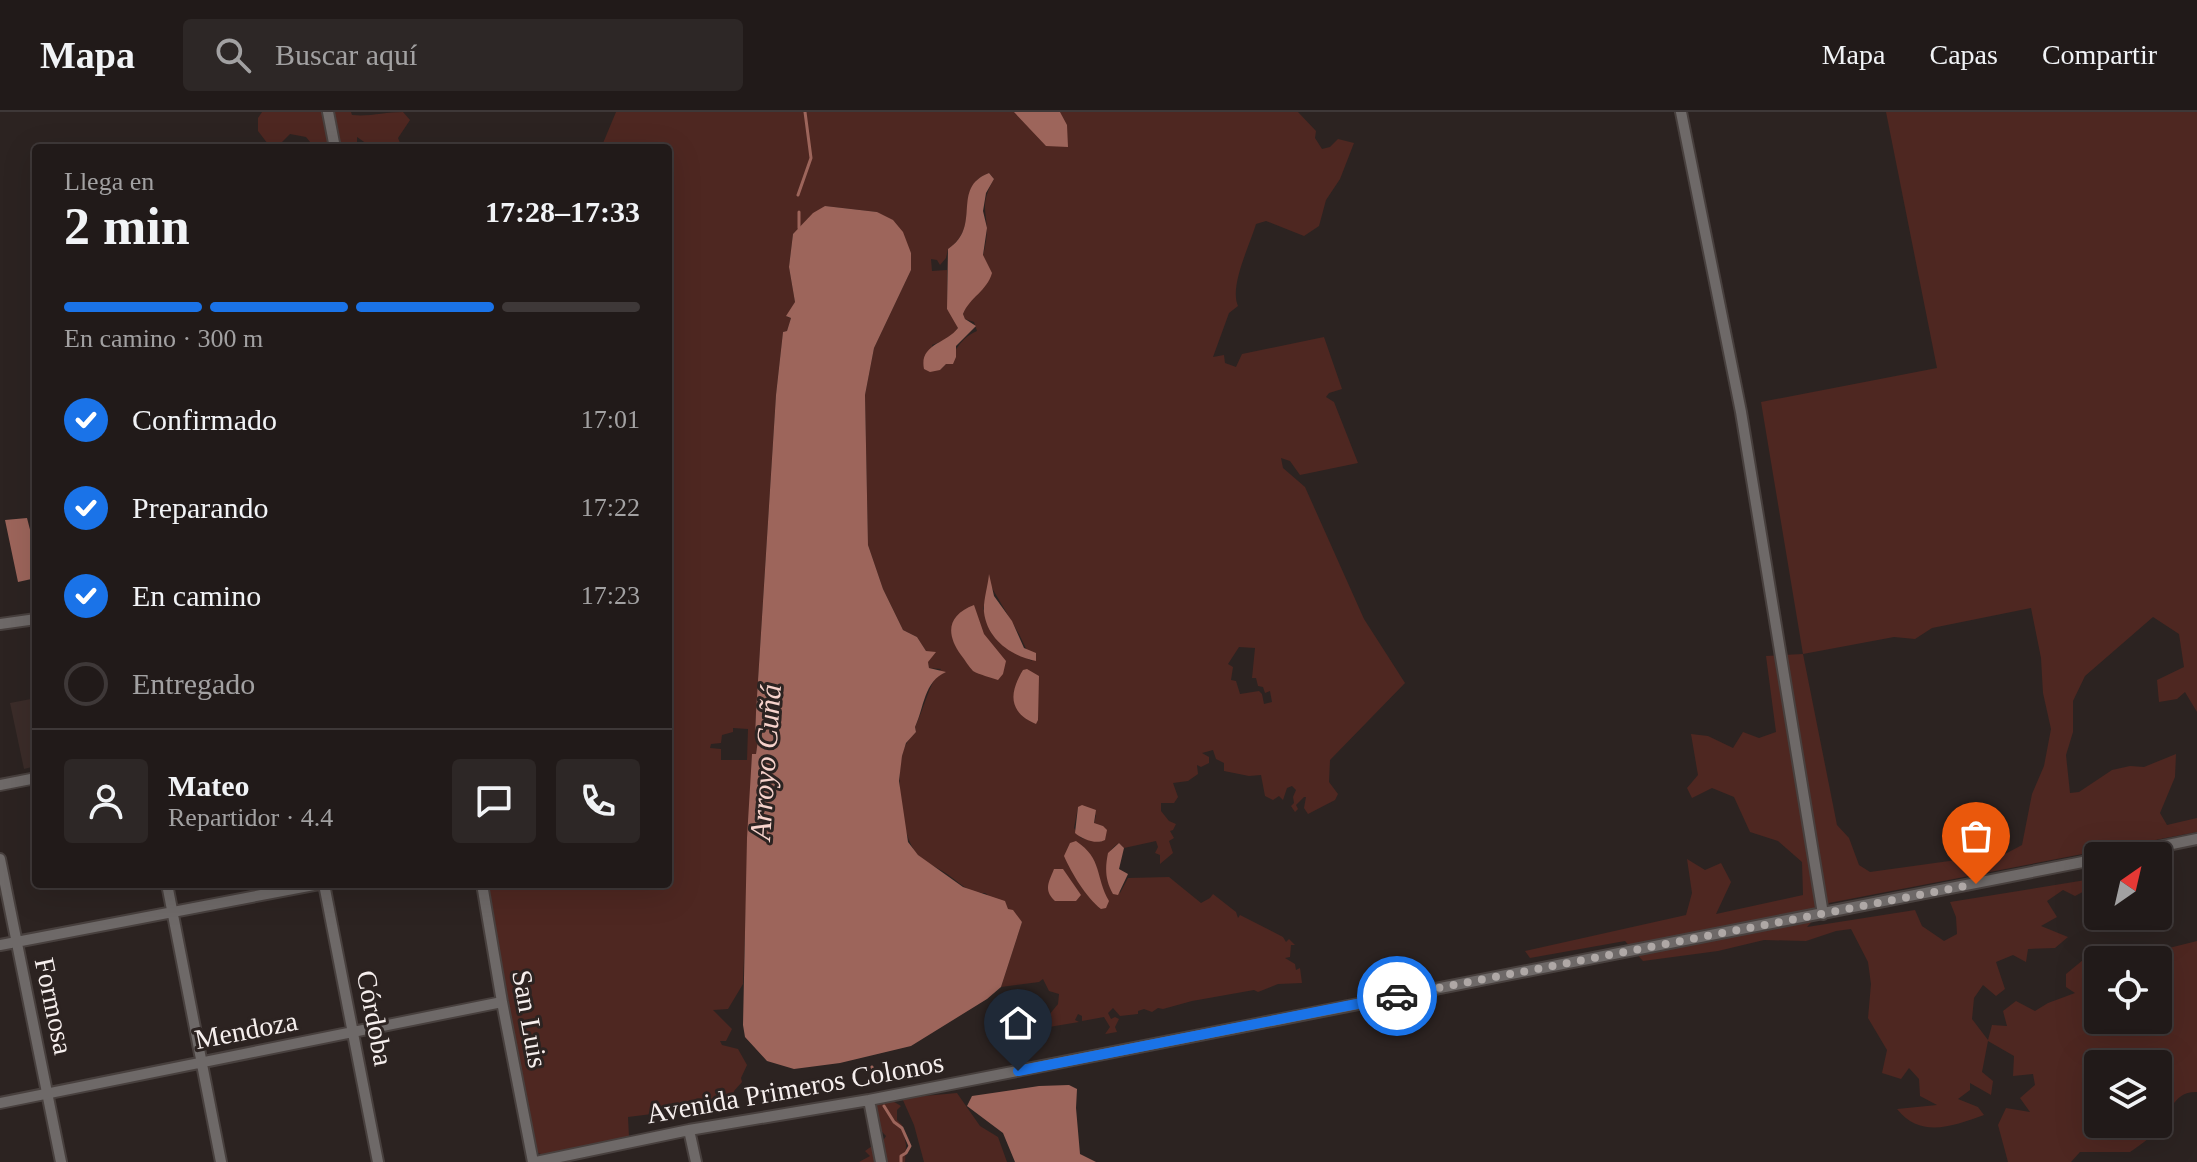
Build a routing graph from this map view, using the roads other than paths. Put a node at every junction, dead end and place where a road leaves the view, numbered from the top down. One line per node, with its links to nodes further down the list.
1 (328, 112): 3 (street)
2 (1681, 112): 17 (street)
3 (334, 144)
4 (32, 620): 5 (street)
5 (0, 624)
6 (32, 779): 7 (street)
7 (0, 785)
8 (2197, 839): 9 (street)
9 (2172, 844)
10 (0, 859): 18 (street, Formosa)
11 (2084, 862): 17 (street, Avenida Primeros Colonos)
12 (168, 888): 16 (street)
13 (301, 888): 16 (street)
14 (323, 888): 21 (street, Córdoba)
15 (483, 888): 20 (street, San Luis)
16 (172, 912): 18 (street); 22 (street)
17 (1823, 914): 24 (street, Avenida Primeros Colonos)
18 (16, 942): 19 (street); 23 (street, Formosa)
19 (0, 945)
20 (502, 1002): 21 (street, Mendoza); 30 (street, San Luis)
21 (353, 1033): 22 (street, Mendoza); 29 (street, Córdoba)
22 (200, 1063): 23 (street, Mendoza); 28 (street)
23 (48, 1093): 25 (street, Mendoza); 27 (street, Formosa)
24 (869, 1100): 26 (street, Avenida Primeros Colonos); 32 (street)
25 (0, 1103)
26 (689, 1130): 30 (street, Avenida Primeros Colonos); 31 (street)
27 (61, 1162)
28 (221, 1162)
29 (378, 1162)
30 (535, 1162)
31 (696, 1162)
32 (881, 1162)

